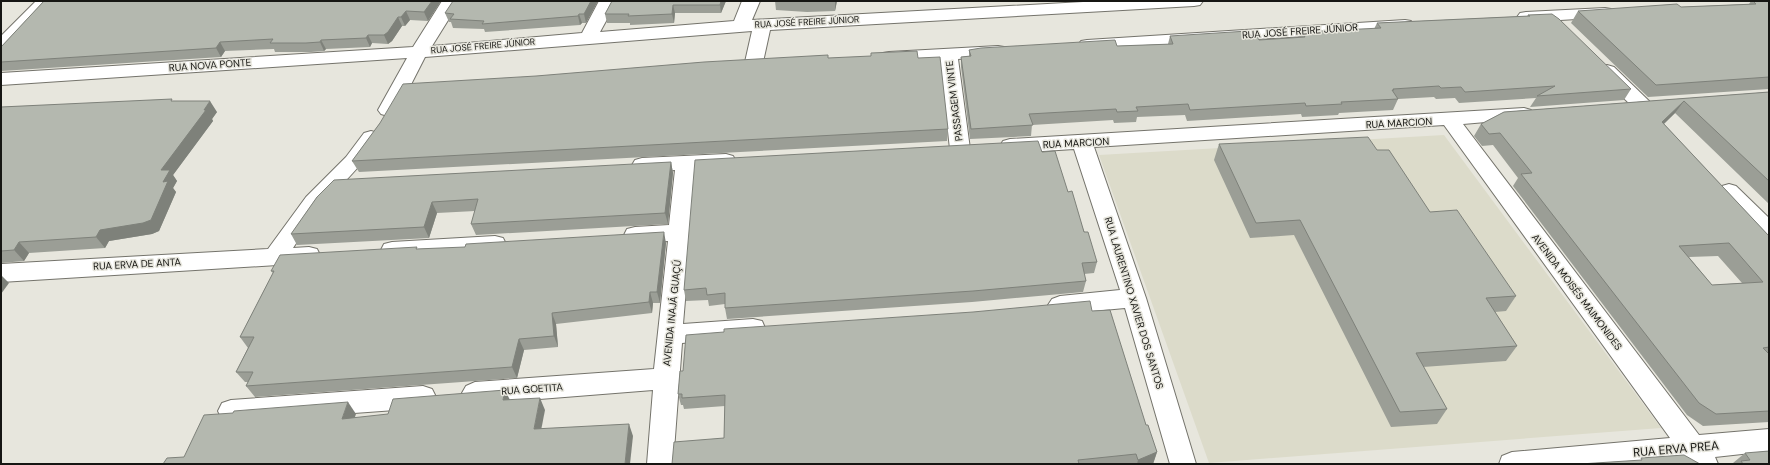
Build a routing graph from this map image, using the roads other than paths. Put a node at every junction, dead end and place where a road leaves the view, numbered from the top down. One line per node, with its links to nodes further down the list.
1 (46, 1): 2 (street); 18 (street)
2 (55, 1)
3 (451, 1): 21 (street)
4 (608, 1): 17 (street)
5 (751, 1): 15 (street)
6 (894, 1): 11 (street)
7 (1194, 1): 11 (street, RUA JOSÉ FREIRE JÚNIOR)
8 (1526, 1): 10 (street)
9 (1618, 12): 10 (street)
10 (1546, 16): 12 (street); 16 (street)
11 (889, 18): 14 (street, RUA JOSÉ FREIRE JÚNIOR)
12 (1507, 19)
13 (1420, 24): 19 (street, RUA JOSÉ FREIRE JÚNIOR)
14 (762, 25): 15 (street, RUA JOSÉ FREIRE JÚNIOR); 25 (street)
15 (741, 26): 17 (street, RUA JOSÉ FREIRE JÚNIOR)
16 (1565, 30)
17 (589, 37): 21 (street, RUA JOSÉ FREIRE JÚNIOR)
18 (1, 46)
19 (1074, 46)
20 (1011, 50): 22 (street)
21 (419, 52): 26 (street, RUA NOVA PONTE); 36 (street)
22 (948, 54): 23 (street); 31 (street, PASSAGEM VINTE)
23 (871, 57)
24 (1593, 57): 27 (street)
25 (754, 63)
26 (1, 79)
27 (1620, 107)
28 (1543, 113): 29 (street, RUA MARCION)
29 (1450, 120): 30 (street, RUA MARCION); 53 (street, AVENIDA MOISÉS MAIMONIDES)
30 (1082, 142): 31 (street, RUA MARCION); 46 (street, RUA LAURENTINO XAVIER DOS SANTOS)
31 (967, 148)
32 (741, 160): 33 (street)
33 (686, 163): 34 (street); 38 (street, AVENIDA INAJÁ GUAÇÚ)
34 (623, 166)
35 (365, 180): 36 (street)
36 (334, 182): 44 (street)
37 (1730, 191): 39 (street)
38 (681, 232): 40 (street); 49 (street, AVENIDA INAJÁ GUAÇÚ)
39 (1769, 232)
40 (618, 236)
41 (515, 243): 42 (street)
42 (374, 251)
43 (328, 254): 44 (street, RUA ERVA DE ANTA)
44 (274, 257): 45 (street, RUA ERVA DE ANTA)
45 (1, 273)
46 (1134, 298): 47 (street); 55 (street, RUA LAURENTINO XAVIER DOS SANTOS)
47 (1041, 306)
48 (774, 327): 49 (street)
49 (670, 334): 50 (street, AVENIDA INAJÁ GUAÇÚ)
50 (666, 379): 51 (street, RUA GOETITA); 54 (street, AVENIDA INAJÁ GUAÇÚ)
51 (231, 411)
52 (1769, 440): 53 (street, RUA ERVA PREA)
53 (1699, 456): 56 (street, RUA ERVA PREA)
54 (660, 464)
55 (1183, 464)
56 (1512, 464)

